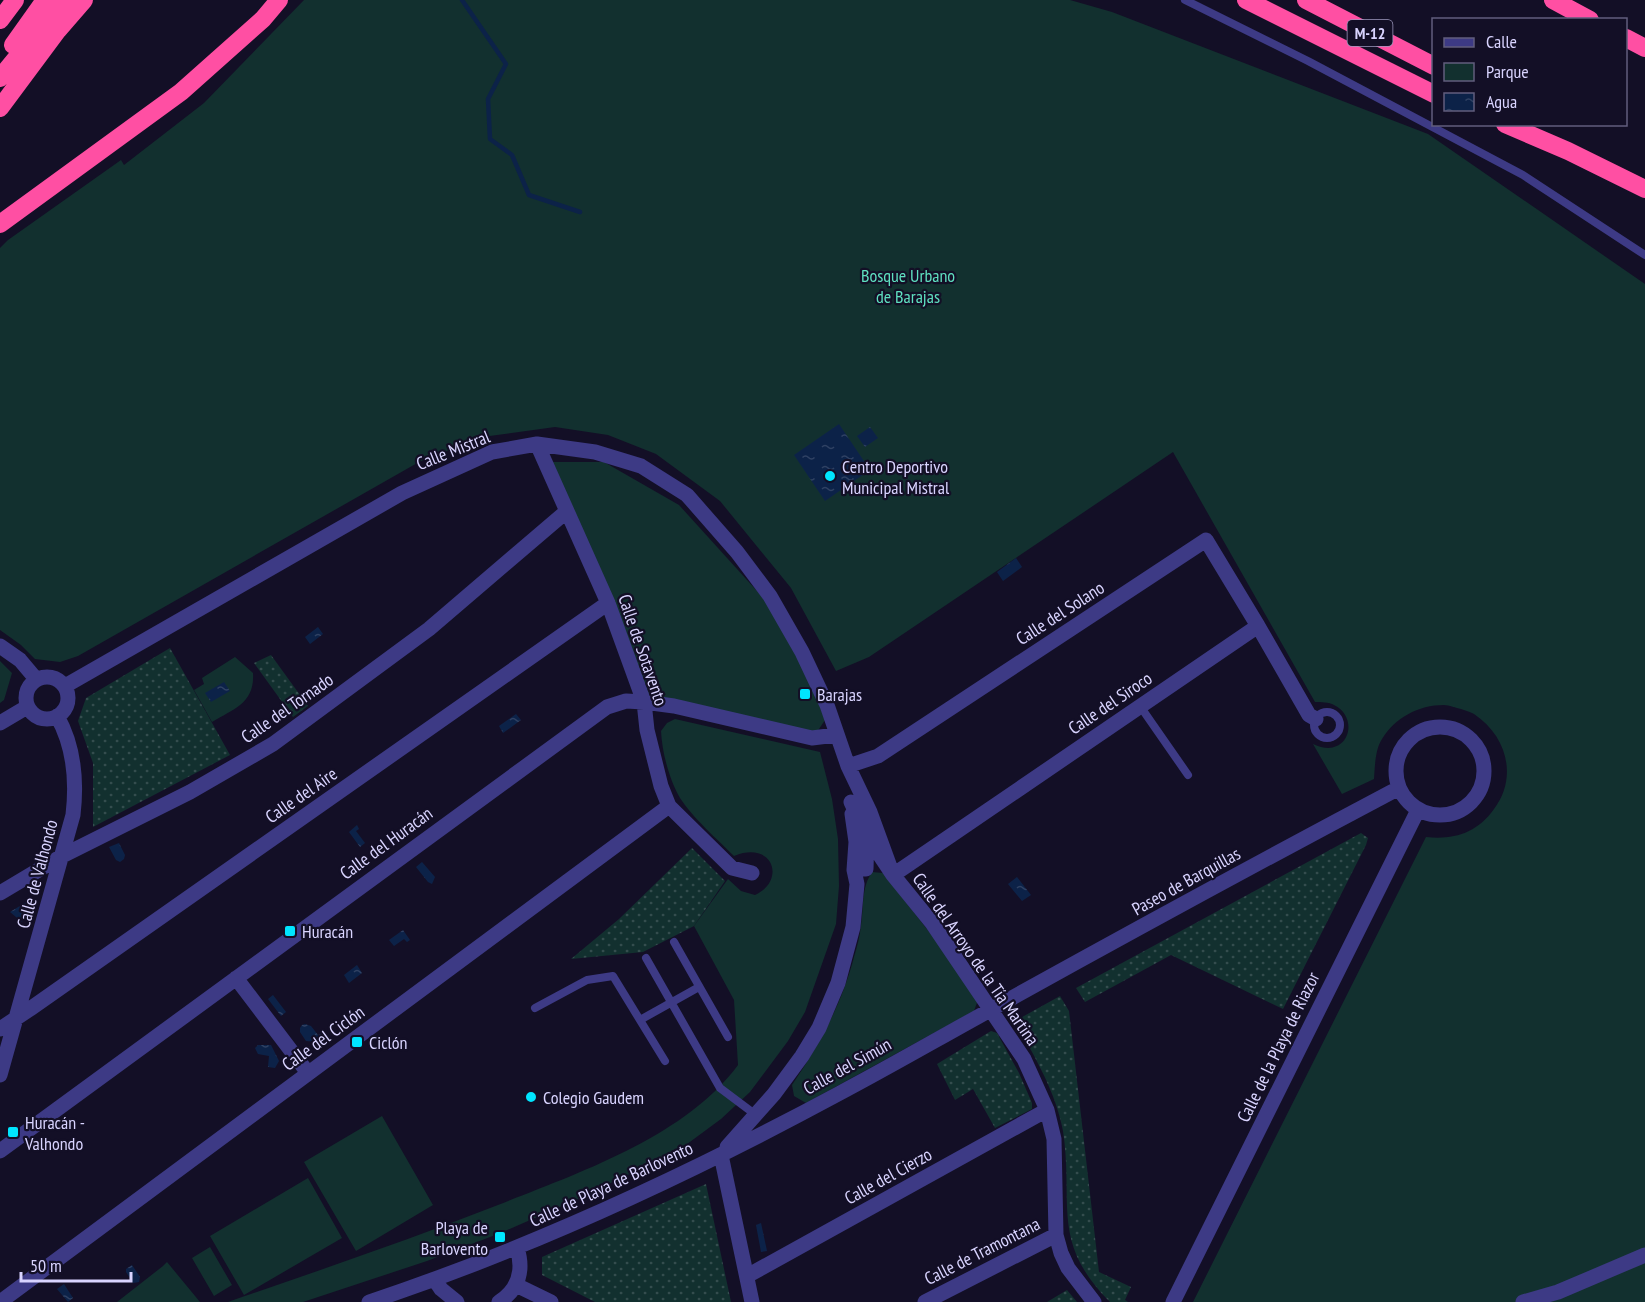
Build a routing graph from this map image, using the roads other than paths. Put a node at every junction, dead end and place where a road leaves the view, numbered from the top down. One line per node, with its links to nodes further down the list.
1 (15, 0): 11 (highway)
2 (45, 0): 14 (highway)
3 (64, 0): 16 (highway)
4 (84, 0): 18 (highway)
5 (279, 0): 23 (highway)
6 (1185, 0): 24 (lane)
7 (1246, 0): 17 (highway)
8 (1306, 0): 15 (highway, M-12)
9 (1553, 0): 10 (highway)
10 (1586, 18)
11 (0, 20)
12 (1627, 39): 13 (highway)
13 (1645, 48)
14 (0, 64)
15 (1432, 65)
16 (0, 78)
17 (1432, 93)
18 (0, 108)
19 (1510, 126): 21 (highway)
20 (1531, 126): 21 (highway)
21 (1568, 151): 22 (highway)
22 (1645, 189)
23 (0, 224)
24 (1645, 255)
25 (537, 444): 26 (street, Calle de Sotavento); 31 (street, Calle Mistral); 38 (street, Calle Mistral)
26 (567, 511): 27 (street, Calle de Sotavento); 47 (street, Calle del Tornado)
27 (608, 603): 32 (street, Calle de Sotavento); 60 (street, Calle del Aire)
28 (1258, 626): 33 (street, Calle del Siroco); 36 (street); 39 (street, Calle del Solano)
29 (0, 646): 30 (street)
30 (36, 679): 31 (street); 34 (street)
31 (65, 686): 35 (street)
32 (644, 702): 38 (street, Calle del Huracán); 43 (street, Calle de Sotavento); 55 (street, Calle del Huracán)
33 (1140, 706): 40 (lane); 50 (street, Calle del Siroco)
34 (27, 707): 35 (street); 37 (street)
35 (57, 716): 47 (street, Calle de Valhondo)
36 (1316, 718)
37 (0, 723)
38 (836, 735): 39 (street, Calle Mistral)
39 (848, 766): 42 (street); 45 (street)
40 (1188, 775)
41 (1399, 788): 44 (street); 44 (street); 59 (street, Paseo de Barquillas)
42 (851, 802): 46 (street); 51 (street)
43 (669, 806): 49 (street, Calle de Sotavento); 65 (street, Calle del Ciclón)
44 (1418, 810): 85 (street, Calle de la Playa de Riazor)
45 (870, 812): 46 (street); 50 (street)
46 (867, 836): 48 (street); 50 (street)
47 (62, 856): 52 (street, Calle del Tornado); 60 (street, Calle de Valhondo)
48 (866, 868): 50 (street); 51 (street)
49 (752, 873)
50 (893, 875): 59 (street, Calle del Arroyo de la Tía Martina)
51 (857, 884): 68 (street)
52 (0, 893)
53 (674, 942): 56 (lane)
54 (646, 958): 57 (lane)
55 (236, 978): 65 (street); 69 (street, Calle del Huracán)
56 (699, 987): 57 (lane); 63 (lane)
57 (671, 1002): 61 (lane); 68 (lane)
58 (535, 1008): 61 (lane)
59 (991, 1009): 67 (street, Calle del Arroyo de la Tía Martina); 70 (street, Calle del Simún)
60 (17, 1018): 62 (street, Calle del Aire); 66 (street, Calle de Valhondo)
61 (640, 1020): 64 (lane)
62 (0, 1029)
63 (728, 1036)
64 (665, 1061)
65 (308, 1073): 77 (street, Calle del Ciclón)
66 (0, 1075)
67 (1047, 1110): 71 (street, Calle del Arroyo de la Tía Martina); 74 (street, Calle del Cierzo)
68 (756, 1115): 70 (street)
69 (0, 1151)
70 (721, 1155): 72 (street, Calle de Playa de Barlovento); 74 (street)
71 (1056, 1235): 83 (street, Calle de Tramontana); 84 (street, Calle del Arroyo de la Tía Martina)
72 (517, 1248): 75 (street, Calle de Playa de Barlovento); 76 (street, Calle de Playa de Barlovento)
73 (1645, 1255): 86 (street)
74 (747, 1275): 82 (street)
75 (435, 1280): 78 (street, Calle de Playa de Barlovento); 79 (street)
76 (516, 1285): 80 (street); 81 (street)
77 (0, 1302)
78 (369, 1302)
79 (457, 1302)
80 (499, 1302)
81 (551, 1302)
82 (752, 1302)
83 (925, 1302)
84 (1094, 1302)
85 (1173, 1302)
86 (1523, 1302)

